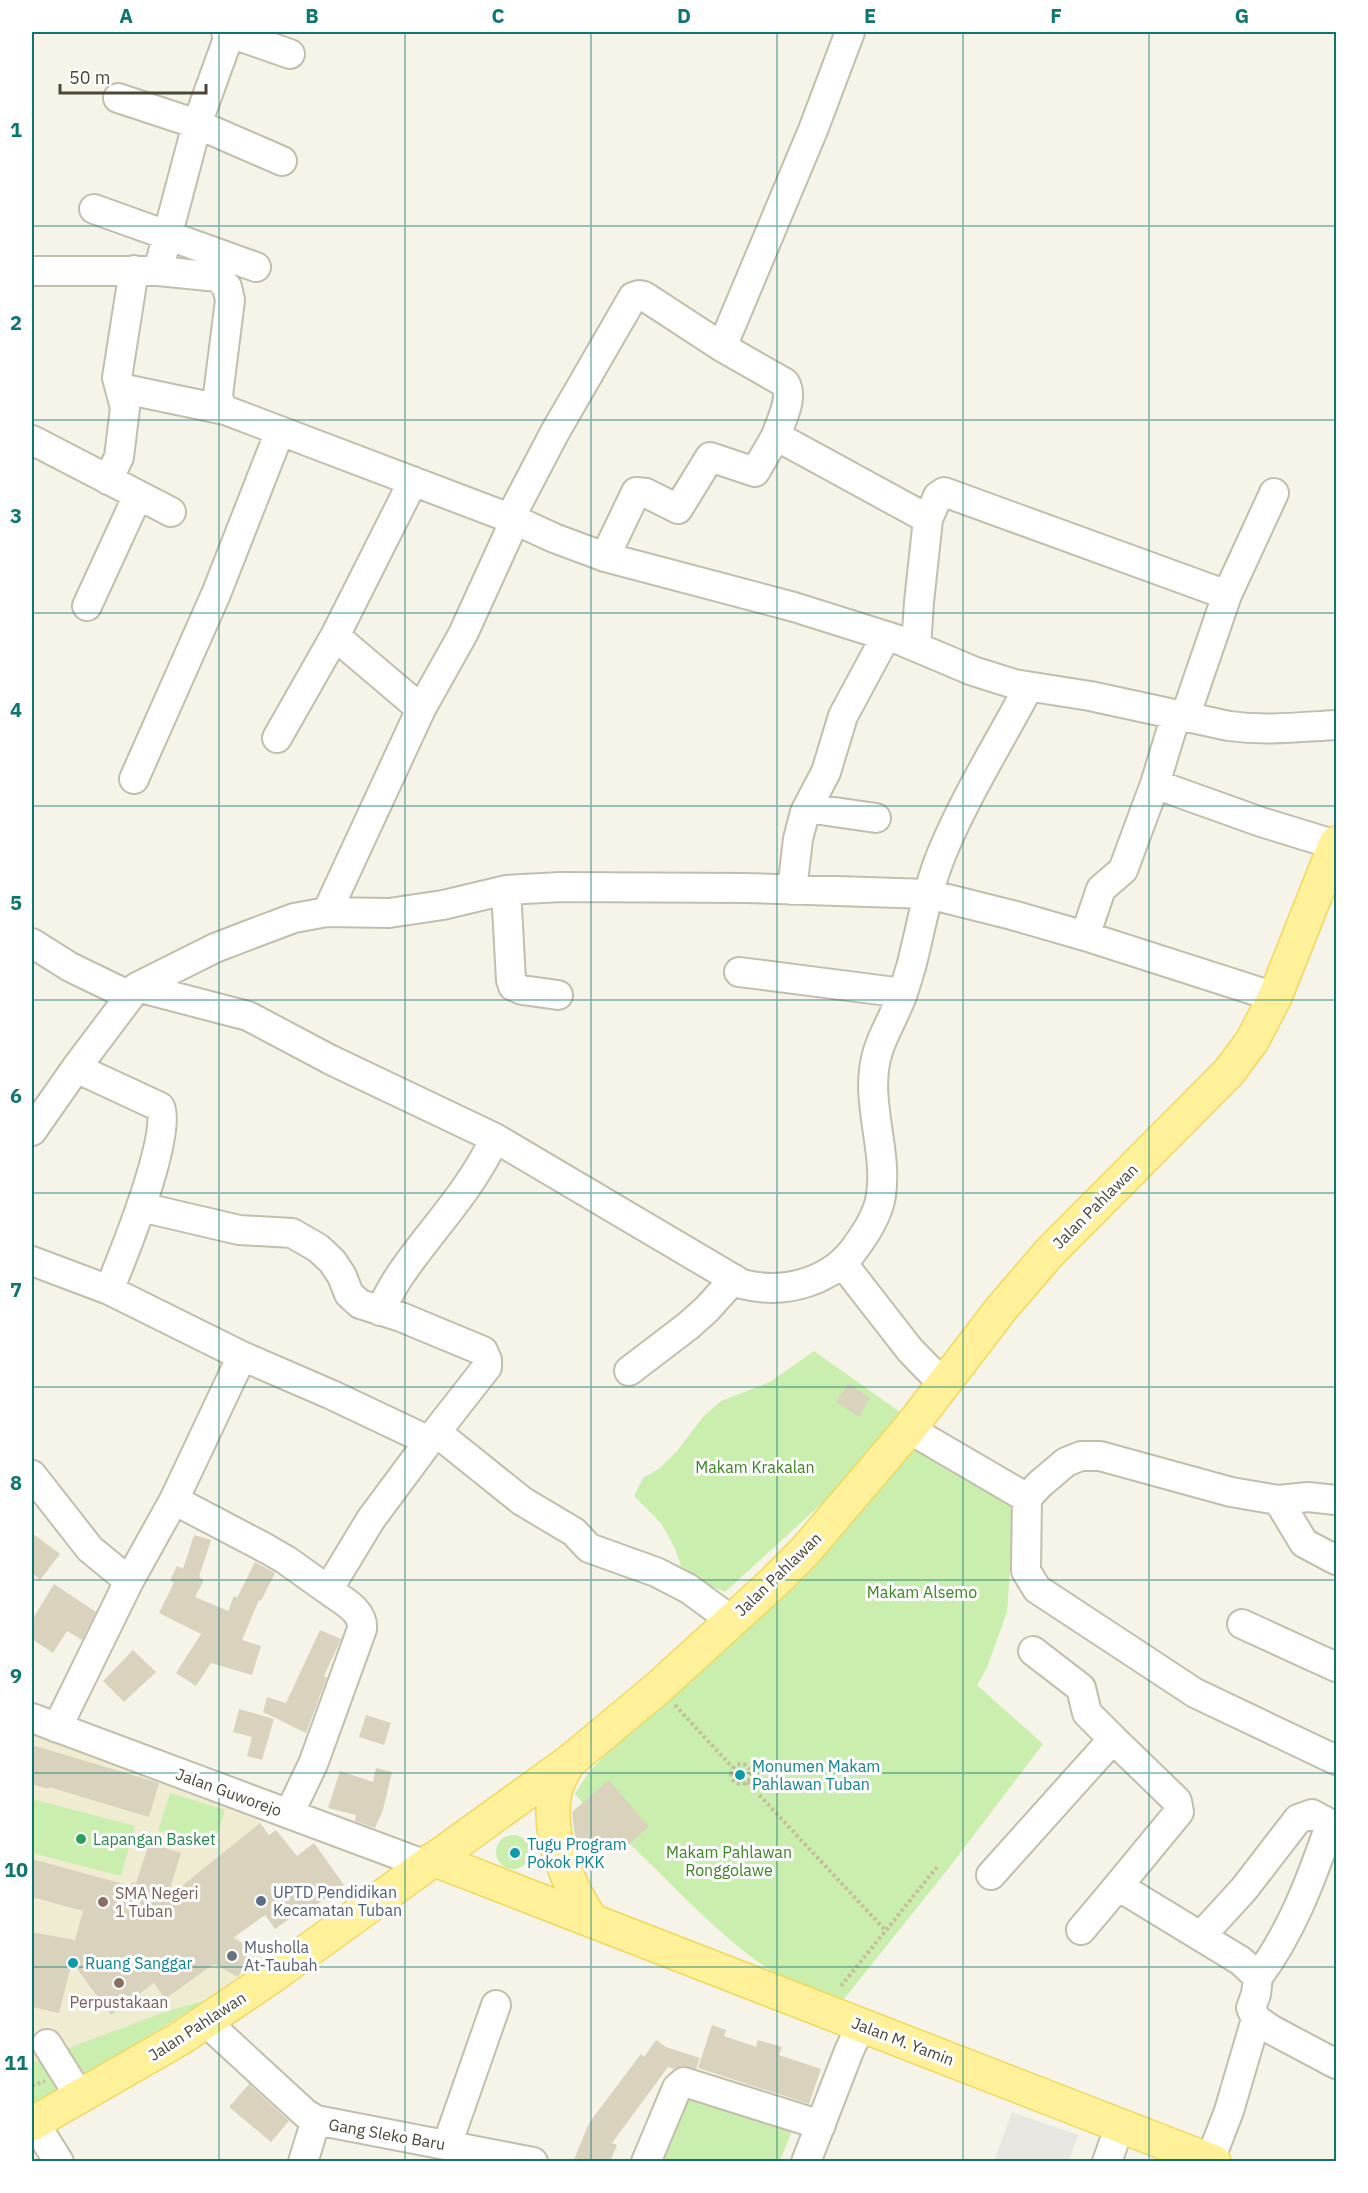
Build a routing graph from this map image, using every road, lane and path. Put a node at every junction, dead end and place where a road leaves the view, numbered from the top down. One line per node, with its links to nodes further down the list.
1 (228, 32): 3 (street); 5 (street)
2 (850, 32): 12 (street)
3 (290, 54)
4 (118, 98): 5 (street)
5 (197, 123): 6 (street); 8 (street)
6 (282, 161)
7 (94, 209): 8 (street)
8 (166, 235): 9 (street); 11 (street)
9 (256, 267)
10 (32, 271): 11 (street)
11 (146, 271): 13 (street); 14 (street)
12 (722, 347): 16 (street); 23 (street)
13 (120, 388): 14 (street); 18 (street)
14 (225, 410): 15 (street)
15 (280, 431): 19 (street); 36 (street)
16 (776, 436): 24 (street); 25 (street)
17 (32, 440): 18 (street)
18 (108, 480): 21 (street)
19 (413, 481): 23 (street); 28 (street)
20 (1274, 493): 26 (street)
21 (138, 495): 22 (street); 27 (street)
22 (171, 512)
23 (512, 519): 25 (street); 32 (street)
24 (928, 519): 26 (street); 30 (street)
25 (605, 557): 29 (street)
26 (1227, 595): 33 (street)
27 (87, 606)
28 (335, 636): 32 (street); 35 (street)
29 (886, 636): 30 (street); 38 (street)
30 (916, 647): 31 (street)
31 (1028, 688): 33 (street); 43 (street)
32 (422, 708): 44 (street)
33 (1180, 716): 34 (street); 37 (street)
34 (1336, 725)
35 (277, 738)
36 (134, 779)
37 (1155, 784): 40 (street); 45 (street)
38 (807, 808): 39 (street); 42 (street)
39 (876, 818)
40 (1336, 844): 51 (main road, Jalan Pahlawan)
41 (506, 890): 42 (street); 44 (street); 50 (street)
42 (792, 890): 43 (street)
43 (928, 894): 45 (street); 49 (street)
44 (327, 912): 48 (street)
45 (1085, 936): 51 (street)
46 (32, 943): 48 (street)
47 (739, 972): 49 (street)
48 (133, 992): 52 (street); 54 (street)
49 (903, 993): 57 (street)
50 (558, 995)
51 (1275, 998): 63 (main road, Jalan Pahlawan)
52 (76, 1068): 53 (street); 55 (street)
53 (32, 1131)
54 (495, 1138): 58 (street); 60 (street)
55 (141, 1208): 59 (street); 60 (street)
56 (32, 1261): 59 (street)
57 (843, 1264): 58 (street); 63 (street)
58 (734, 1279): 62 (street)
59 (109, 1290): 61 (street)
60 (380, 1311): 65 (street)
61 (242, 1356): 65 (street); 68 (street)
62 (629, 1371)
63 (943, 1384): 64 (main road, Jalan Pahlawan)
64 (909, 1429): 67 (street); 74 (main road, Jalan Pahlawan)
65 (433, 1437): 73 (street); 74 (street)
66 (32, 1475): 72 (street)
67 (1027, 1498): 69 (street); 81 (street)
68 (174, 1500): 72 (street); 73 (street)
69 (1278, 1500): 70 (street); 71 (street)
70 (1336, 1500)
71 (1336, 1560)
72 (129, 1581): 79 (street)
73 (328, 1590): 85 (street)
74 (731, 1620): 78 (main road, Jalan Pahlawan)
75 (1242, 1624): 77 (street)
76 (1034, 1651): 80 (street)
77 (1336, 1667)
78 (659, 1687): 82 (main road, Jalan Pahlawan); 83 (path)
79 (44, 1723): 85 (street, Jalan Guworejo)
80 (1113, 1739): 88 (street); 89 (street)
81 (1336, 1760)
82 (569, 1762): 86 (main road, Jalan Pahlawan); 90 (main road)
83 (733, 1768): 84 (path); 84 (path)
84 (747, 1782): 92 (path)
85 (289, 1814): 86 (street, Jalan Guworejo)
86 (430, 1862): 90 (main road, Jalan M. Yamin); 98 (main road, Jalan Pahlawan)
87 (937, 1867): 92 (path)
88 (991, 1875)
89 (1118, 1886): 91 (street); 93 (street)
90 (592, 1921): 99 (main road, Jalan M. Yamin)
91 (1081, 1930)
92 (886, 1931): 95 (path)
93 (1201, 1936): 94 (street); 94 (street)
94 (1258, 1977): 97 (street)
95 (841, 1986)
96 (496, 2005): 107 (street)
97 (1256, 2019): 101 (street); 108 (street)
98 (206, 2022): 102 (main road, Jalan Pahlawan); 103 (street, Gang Sleko Baru)
99 (861, 2025): 105 (main road, Jalan M. Yamin); 106 (street)
100 (47, 2044): 102 (street)
101 (1336, 2064)
102 (80, 2097): 104 (main road, Jalan Pahlawan)
103 (316, 2120): 107 (street, Gang Sleko Baru); 110 (street)
104 (33, 2123): 109 (street)
105 (1120, 2125): 108 (main road, Jalan M. Yamin); 114 (street)
106 (821, 2126): 112 (street); 113 (street)
107 (448, 2151): 111 (street, Gang Sleko Baru)
108 (1212, 2161)
109 (59, 2162)
110 (303, 2162)
111 (532, 2162)
112 (646, 2162)
113 (806, 2162)
114 (1107, 2162)

